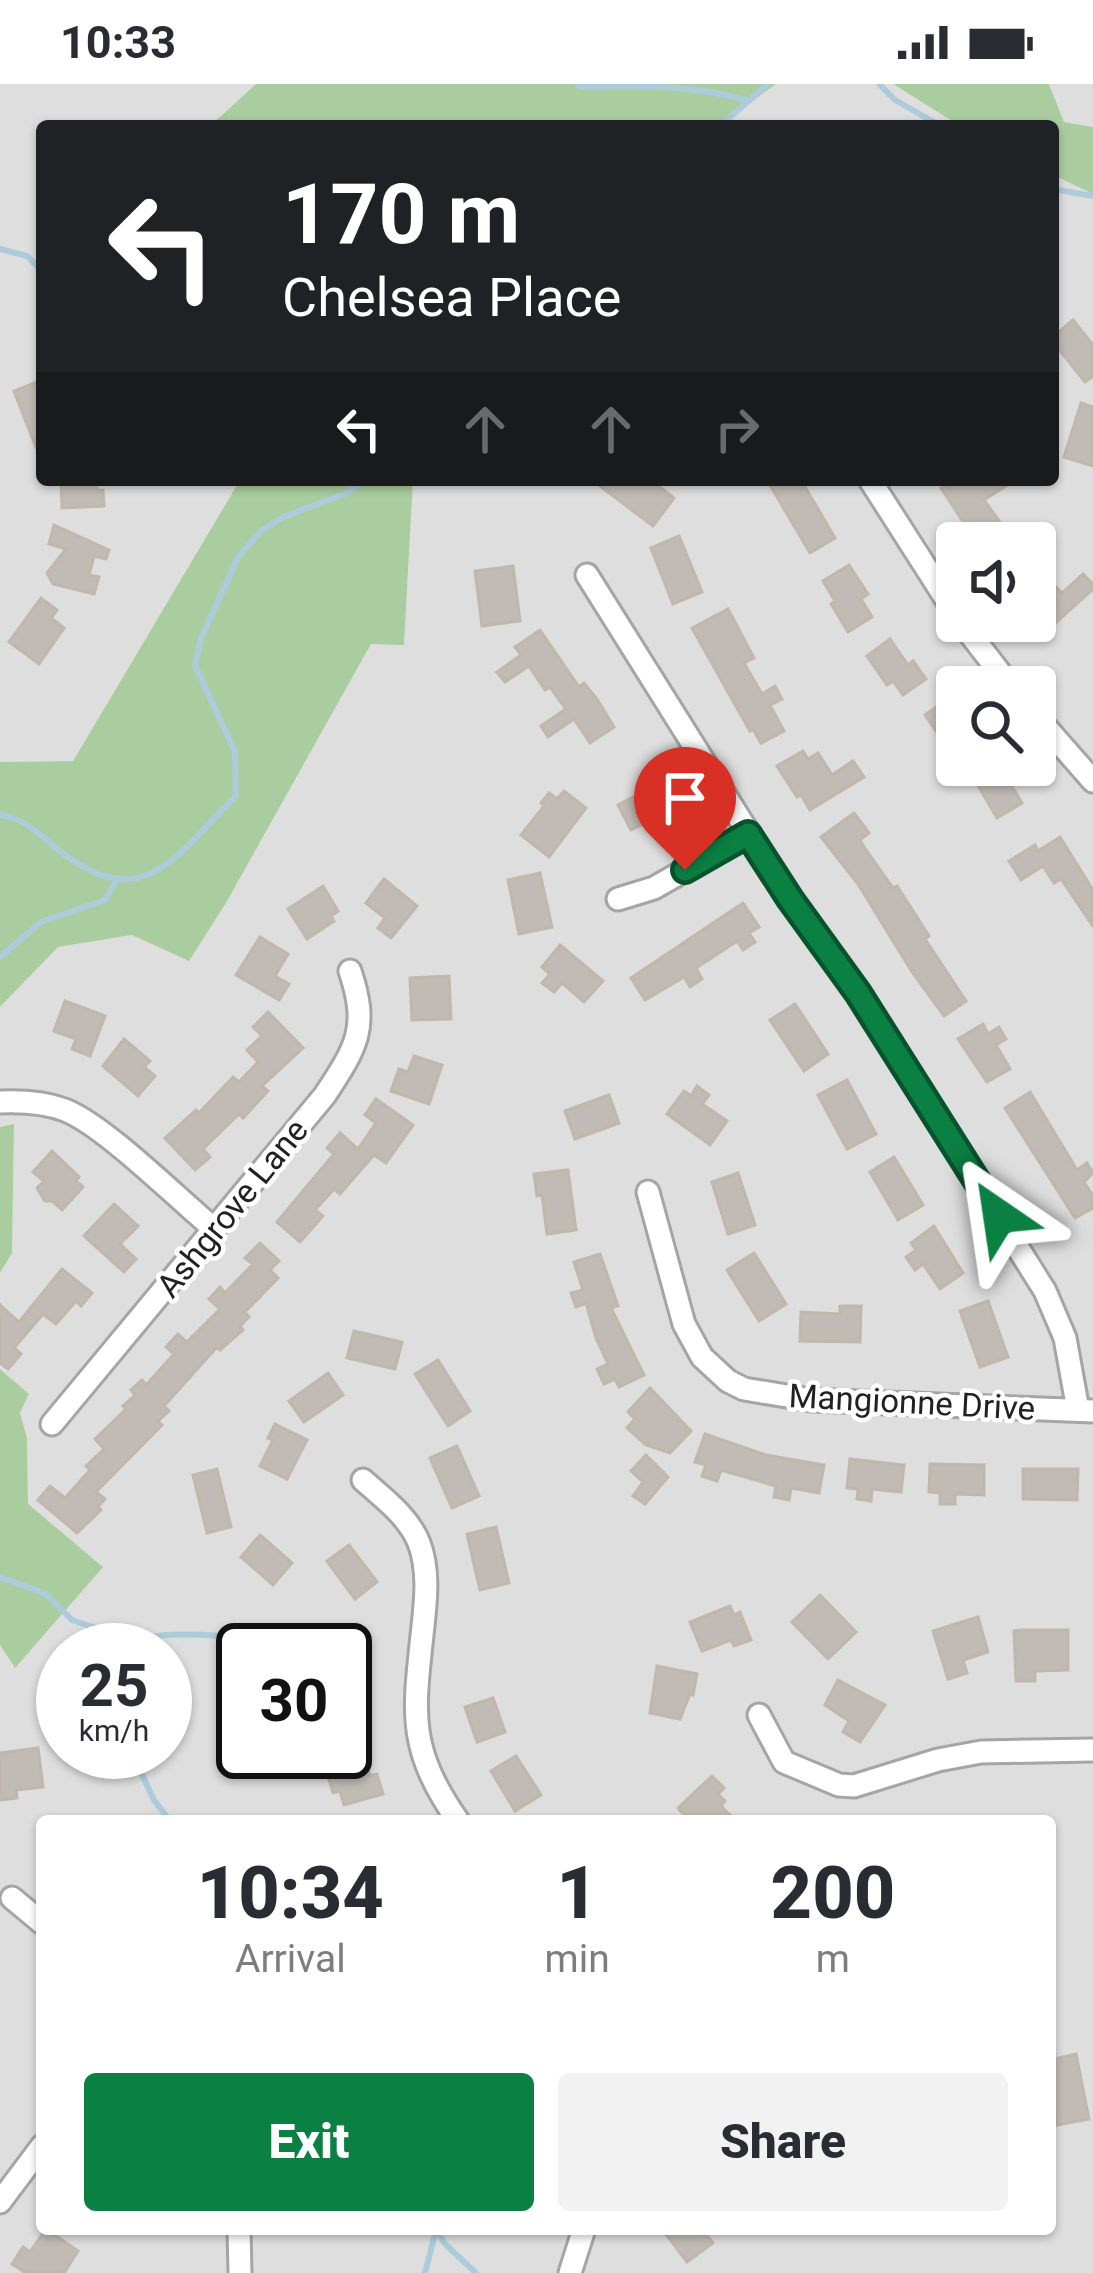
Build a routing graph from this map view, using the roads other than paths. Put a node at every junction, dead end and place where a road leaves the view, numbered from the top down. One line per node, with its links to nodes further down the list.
1 (879, 486): 3 (street)
2 (587, 575): 8 (street)
3 (936, 581)
4 (977, 642): 5 (street)
5 (995, 666)
6 (1056, 739): 7 (street)
7 (1093, 781)
8 (748, 834): 9 (street); 14 (street)
9 (618, 899)
10 (350, 970): 13 (street, Ashgrove Lane)
11 (0, 1102): 13 (street)
12 (648, 1192): 14 (street, Mangionne Drive)
13 (213, 1228): 15 (street, Ashgrove Lane)
14 (1085, 1411)
15 (52, 1424)
16 (363, 1480): 19 (street)
17 (759, 1715): 18 (street)
18 (1093, 1750)
19 (454, 1815)
20 (12, 1898): 21 (street)
21 (36, 1918)
22 (36, 2154): 23 (street)
23 (0, 2202)
24 (239, 2235): 27 (street)
25 (582, 2235): 26 (street)
26 (572, 2272)
27 (240, 2273)

